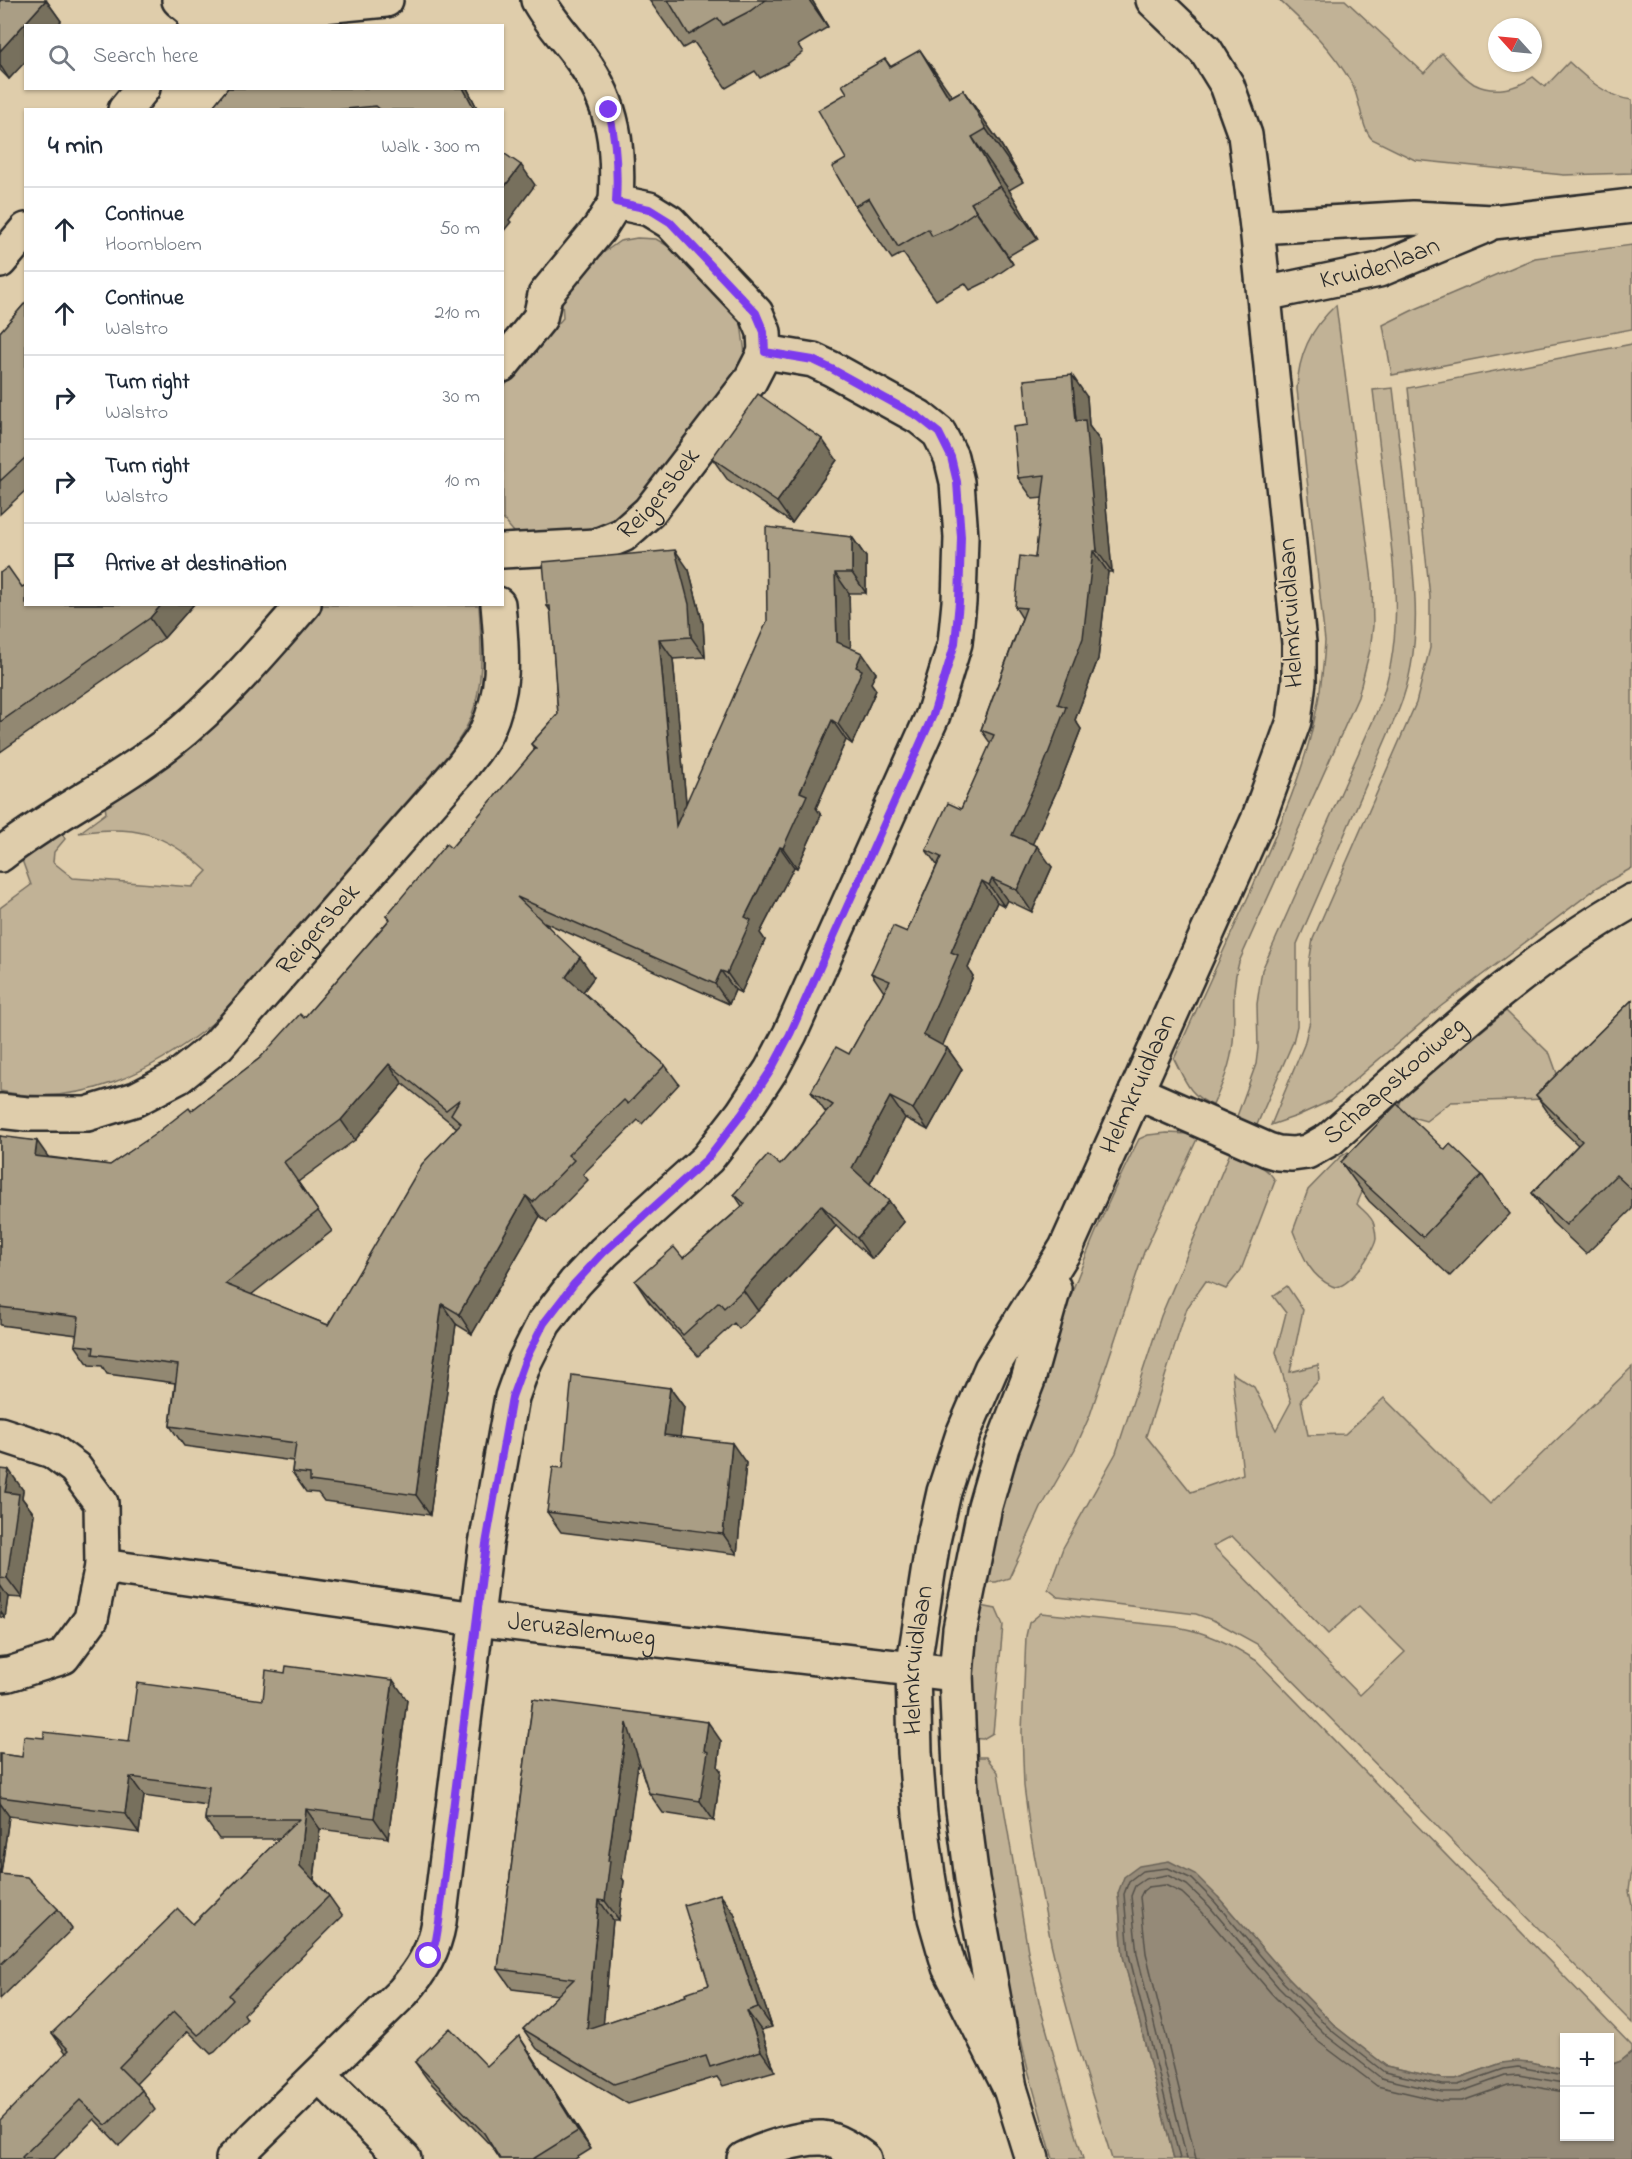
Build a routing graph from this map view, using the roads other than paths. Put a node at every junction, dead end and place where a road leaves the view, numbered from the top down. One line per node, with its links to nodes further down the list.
1 (386, 0): 4 (street)
2 (538, 0): 7 (street)
3 (1153, 0): 10 (street, Helmkruidlaan)
4 (192, 14)
5 (141, 90): 6 (street)
6 (127, 108)
7 (616, 202): 14 (street); 15 (street)
8 (1632, 206): 9 (street, Kruidenlaan)
9 (1493, 222): 10 (street, Kruidenlaan); 13 (street, Kruidenlaan)
10 (1257, 227): 13 (street, Helmkruidlaan)
11 (24, 232): 12 (street)
12 (0, 261)
13 (1264, 294): 21 (street, Helmkruidlaan)
14 (765, 352): 16 (street, Reigersbek); 26 (street)
15 (504, 363)
16 (504, 551)
17 (302, 606): 19 (street)
18 (498, 606): 22 (street, Reigersbek)
19 (0, 855)
20 (1632, 901): 21 (street, Schaapskooiweg)
21 (1136, 1092): 23 (street, Helmkruidlaan)
22 (0, 1111)
23 (1066, 1248): 27 (street, Helmkruidlaan); 28 (street, Helmkruidlaan)
24 (0, 1434): 25 (street)
25 (102, 1566): 26 (street, Jeruzalemweg); 29 (street)
26 (476, 1620): 27 (street, Jeruzalemweg); 30 (street)
27 (914, 1670): 28 (street, Jeruzalemweg); 31 (street, Helmkruidlaan)
28 (956, 1674): 31 (street, Helmkruidlaan)
29 (0, 1675)
30 (319, 2074): 32 (street); 33 (street)
31 (1010, 2088): 36 (street, Helmkruidlaan)
32 (233, 2159)
33 (404, 2159)
34 (744, 2159): 35 (street)
35 (864, 2159)
36 (1032, 2159)

